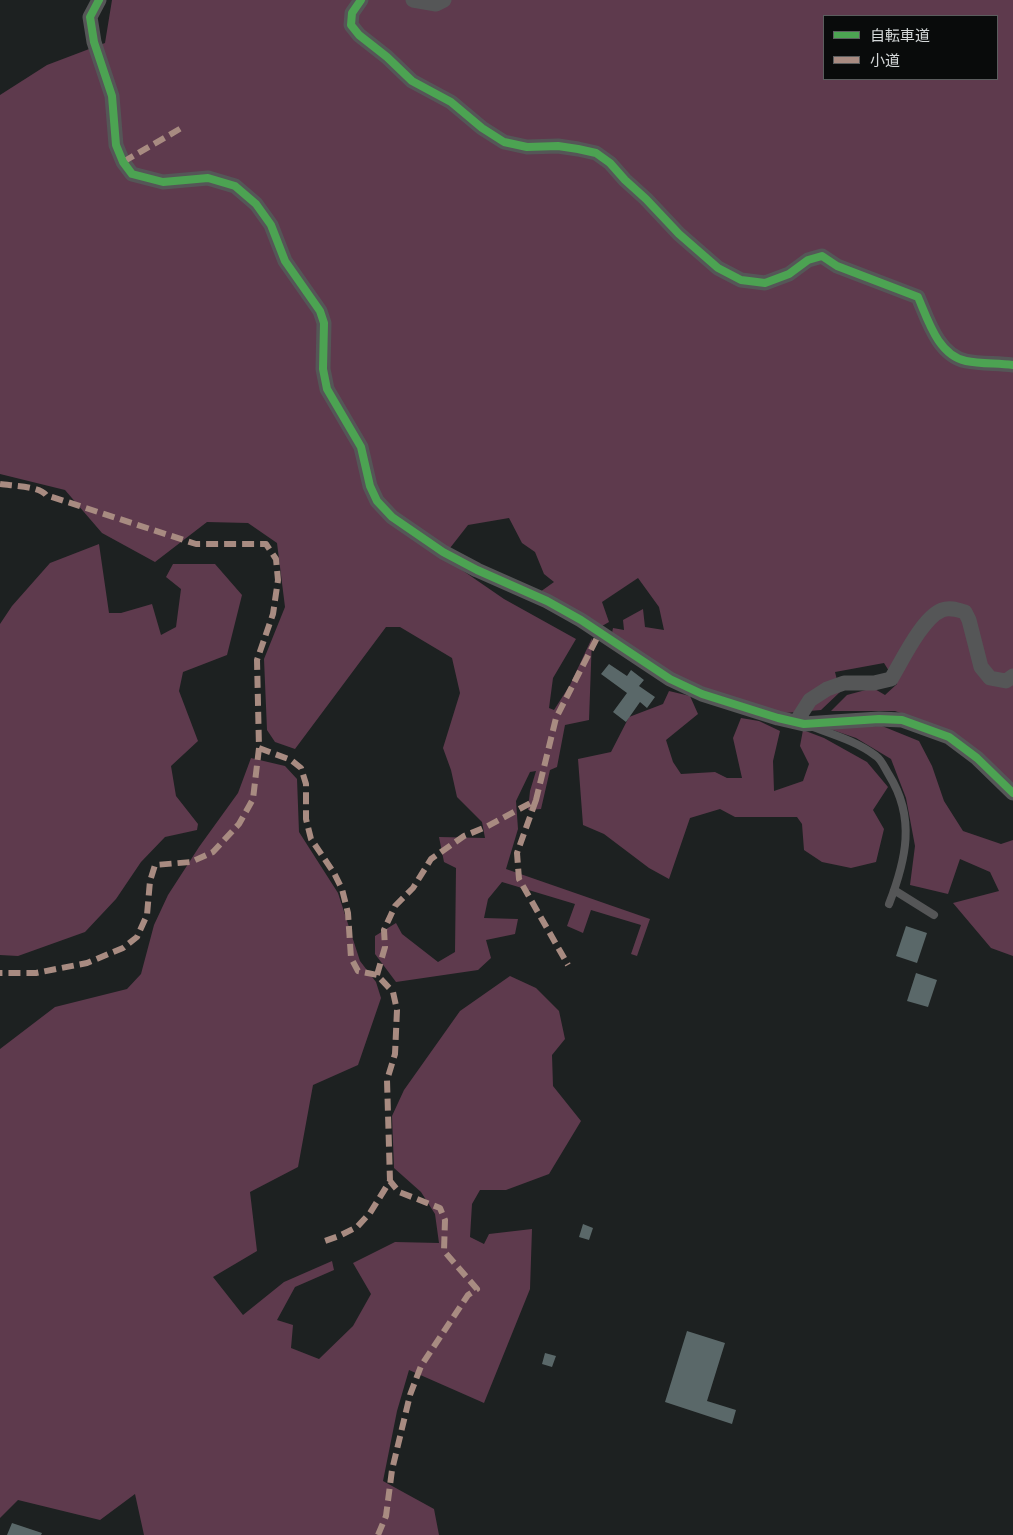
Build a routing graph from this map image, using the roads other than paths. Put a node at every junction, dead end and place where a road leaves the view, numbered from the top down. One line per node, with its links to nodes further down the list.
1 (99, 0): 7 (street)
2 (361, 0): 5 (street)
3 (413, 0): 4 (street)
4 (444, 0)
5 (1013, 365)
6 (1013, 676): 7 (street)
7 (800, 723): 8 (street); 9 (lane)
8 (1013, 793)
9 (894, 890): 10 (lane); 11 (lane)
10 (889, 904)
11 (934, 915)

